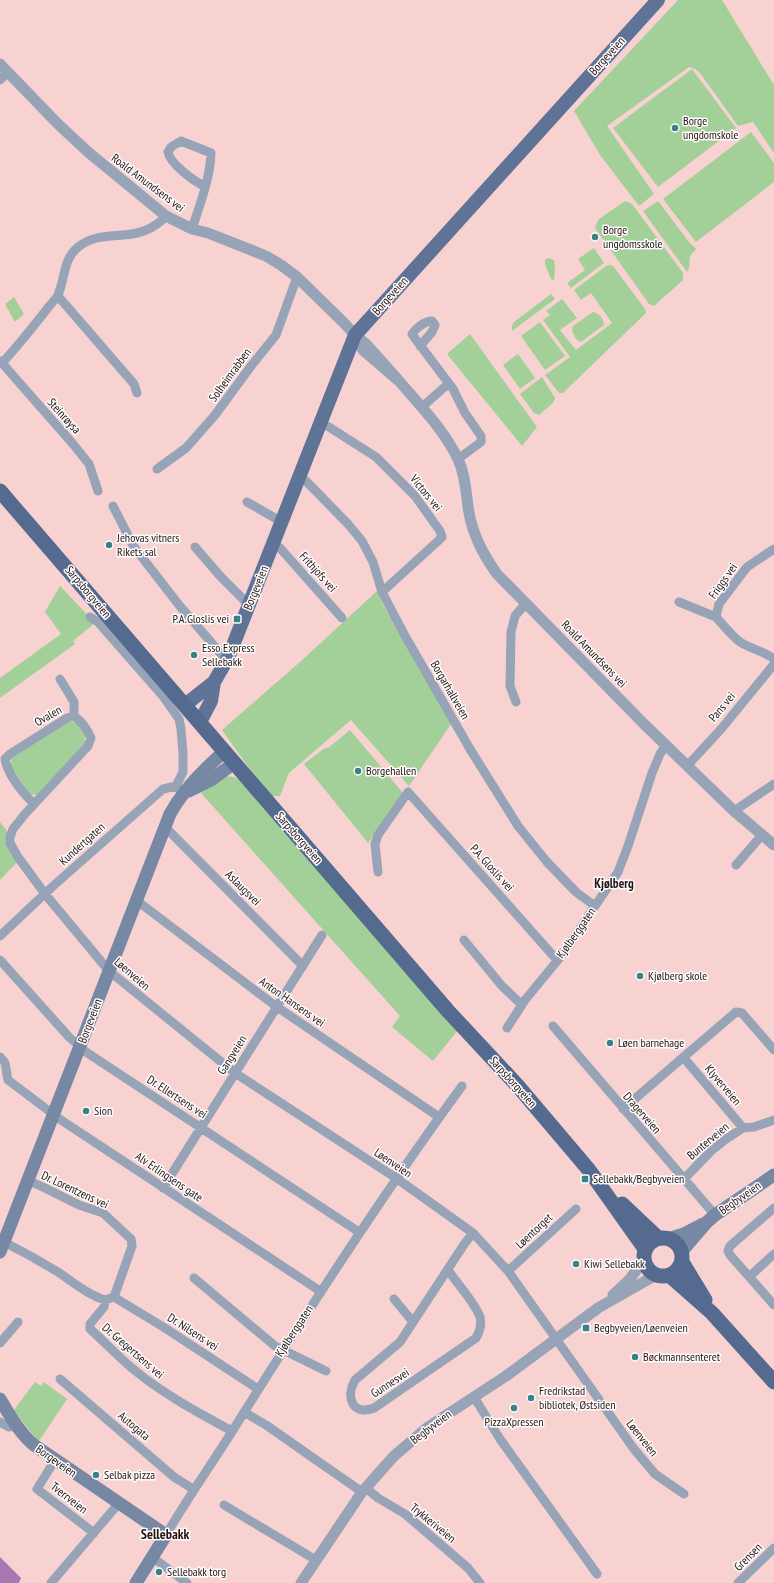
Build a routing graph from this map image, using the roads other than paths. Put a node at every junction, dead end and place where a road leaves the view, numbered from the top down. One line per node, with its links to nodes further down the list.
1 (658, 0): 8 (main road, Borgeveien)
2 (2, 72): 4 (street, Roald Amundsens vei)
3 (205, 187): 3 (street); 5 (street)
4 (166, 216): 5 (street, Roald Amundsens vei); 7 (street, Steinrøysa)
5 (192, 229): 6 (street, Roald Amundsens vei)
6 (297, 277): 8 (street, Roald Amundsens vei); 16 (street, Solheimrabben)
7 (58, 296): 10 (street, Steinrøysa); 12 (street)
8 (355, 335): 13 (street, Roald Amundsens vei); 14 (main road, Borgeveien)
9 (420, 346): 11 (street)
10 (1, 362): 19 (street, Steinrøysa)
11 (448, 384): 13 (street); 15 (street)
12 (137, 393)
13 (422, 407): 15 (street, Roald Amundsens vei)
14 (320, 424): 17 (main road, Borgeveien); 26 (street, Victors vei)
15 (458, 460): 29 (street, Roald Amundsens vei)
16 (157, 469)
17 (299, 478): 22 (main road, Borgeveien); 26 (street, Borgarhallveien)
18 (0, 491): 39 (highway, Sarpsborgveien)
19 (98, 491)
20 (247, 502): 22 (street)
21 (113, 506): 33 (street)
22 (282, 522): 23 (main road, Borgeveien)
23 (273, 545): 28 (main road, Borgeveien); 32 (street, Frithjofs vei)
24 (195, 547): 28 (street)
25 (774, 549): 31 (street, Friggs vei)
26 (382, 592): 57 (street, Borgarhallveien)
27 (678, 602): 31 (street, Friggs vei)
28 (250, 603): 33 (main road, Borgeveien)
29 (526, 603): 38 (street); 42 (street, Roald Amundsens vei)
30 (90, 617): 47 (street)
31 (716, 617): 34 (street, Friggs vei)
32 (342, 618)
33 (228, 658): 37 (main road, Borgeveien)
34 (774, 659)
35 (774, 664): 45 (street, Pans vei)
36 (60, 679): 40 (street)
37 (214, 682): 39 (main road, Borgeveien); 41 (main road, Borgeveien)
38 (516, 702)
39 (185, 705): 41 (highway, Sarpsborgveien)
40 (74, 716): 48 (street, Ovalen); 48 (street, Ovalen)
41 (200, 722): 43 (highway, Sarpsborgveien)
42 (666, 746): 45 (street, Roald Amundsens vei); 57 (street, Kjølberggaten)
43 (225, 751): 44 (highway, Sarpsborgveien); 47 (main road, Borgeveien)
44 (234, 763): 47 (main road, Borgeveien); 86 (highway, Sarpsborgveien)
45 (688, 765): 49 (street, Roald Amundsens vei)
46 (774, 784): 49 (street)
47 (180, 790): 50 (main road, Borgeveien); 55 (street, Kundertgaten)
48 (34, 804): 55 (street, Ovalen)
49 (734, 812): 51 (street, Roald Amundsens vei)
50 (164, 829): 56 (main road, Borgeveien); 63 (street, Aslaugsvei)
51 (762, 835): 52 (street, Roald Amundsens vei); 53 (street)
52 (774, 845)
53 (736, 865)
54 (378, 872): 62 (street, P.A. Gloslis vei)
55 (45, 894): 59 (street, Kundertgaten); 64 (street, Løenveien)
56 (136, 900): 64 (main road, Borgeveien); 66 (street, Anton Hansens vei)
57 (595, 906): 62 (street, Kjølberggaten)
58 (322, 935): 63 (street, Gangveien)
59 (0, 936)
60 (464, 940): 65 (street)
61 (0, 960): 69 (street, Dr. Ellertsens vei)
62 (557, 960): 65 (street, Kjølberggaten)
63 (303, 966): 66 (street, Gangveien)
64 (108, 971): 69 (main road, Borgeveien); 73 (street, Løenveien)
65 (522, 1005): 68 (street, Kjølberggaten)
66 (277, 1007): 73 (street, Gangveien); 78 (street, Anton Hansens vei)
67 (553, 1026): 76 (street, Dragerveien)
68 (507, 1028)
69 (80, 1047): 77 (main road, Borgeveien); 80 (street, Dr. Ellertsens vei)
70 (774, 1050): 72 (street)
71 (0, 1057): 74 (street)
72 (684, 1058): 76 (street); 81 (street, Klyverveien)
73 (235, 1073): 80 (street, Gangveien); 83 (street, Løenveien)
74 (4, 1081): 77 (street, Alv Erlingsens gate)
75 (462, 1086): 78 (street, Kjølberggaten)
76 (623, 1109): 85 (street, Dragerveien)
77 (54, 1114): 84 (main road, Borgeveien); 87 (street, Alv Erlingsens gate)
78 (439, 1117): 83 (street, Kjølberggaten)
79 (774, 1120): 81 (street, Bunterveien)
80 (201, 1128): 87 (street, Gangveien); 91 (street, Dr. Ellertsens vei)
81 (743, 1128): 85 (street, Bunterveien)
82 (774, 1175): 90 (main road, Begbyveien)
83 (396, 1178): 91 (street, Kjølberggaten); 92 (street, Løenveien)
84 (27, 1180): 94 (main road, Borgeveien); 104 (street, Dr. Lorentzens vei)
85 (683, 1180): 90 (street, Dragerveien)
86 (600, 1184): 93 (highway, Sarpsborgveien); 95 (highway, Sarpsborgveien)
87 (164, 1188): 103 (street, Alv Erlingsens gate)
88 (774, 1208): 101 (street)
89 (576, 1209): 99 (street, Løentorget)
90 (711, 1219): 93 (main road, Begbyveien); 97 (main road, Begbyveien)
91 (359, 1232): 103 (street, Kjølberggaten)
92 (473, 1233): 98 (street, Gunnesvei); 99 (street, Løenveien)
93 (664, 1238): 95 (highway); 97 (highway)
94 (2, 1247): 104 (street, Dr. Nilsens vei)
95 (645, 1254): 100 (highway); 107 (street, Begbyveien)
96 (774, 1254): 101 (street)
97 (682, 1257): 100 (highway); 108 (highway)
98 (448, 1270): 110 (street, Gunnesvei); 110 (street, Gunnesvei)
99 (508, 1271): 111 (street, Løenveien)
100 (663, 1275): 107 (street, Begbyveien); 108 (highway)
101 (750, 1276): 106 (street)
102 (194, 1278): 113 (street)
103 (320, 1292): 113 (street, Kjølberggaten)
104 (109, 1299): 117 (street, Dr. Nilsens vei); 123 (street, Dr. Gregertsens vei)
105 (394, 1299): 110 (street)
106 (774, 1304)
107 (598, 1308): 111 (street, Begbyveien)
108 (712, 1313): 116 (highway)
109 (18, 1322): 112 (street)
110 (413, 1322)
111 (556, 1339): 118 (street, Begbyveien); 127 (street, Løenveien)
112 (0, 1343)
113 (283, 1349): 114 (street); 117 (street, Kjølberggaten)
114 (326, 1371)
115 (60, 1379): 125 (street, Autogata)
116 (774, 1382)
117 (258, 1389): 120 (street, Kjølberggaten)
118 (474, 1397): 126 (street, Begbyveien); 135 (street)
119 (0, 1399): 122 (main road, Borgeveien)
120 (244, 1412): 123 (street, Kjølberggaten); 126 (street, Trykkeriveien)
121 (0, 1422): 122 (street)
122 (15, 1425): 124 (main road, Borgeveien)
123 (232, 1432): 125 (street, Kjølberggaten)
124 (55, 1460): 128 (main road, Borgeveien); 130 (street, Tverrveien)
125 (194, 1489): 131 (street, Kjølberggaten)
126 (364, 1490): 134 (street, Begbyveien); 140 (street, Trykkeriveien)
127 (684, 1494)
128 (119, 1503): 130 (street); 131 (main road, Borgeveien)
129 (224, 1504): 134 (street)
130 (94, 1533): 136 (street)
131 (166, 1535): 133 (main road, Kjølberggaten)
132 (774, 1548): 141 (street, Grensen)
133 (152, 1557): 137 (main road, Kjølberggaten); 138 (street)
134 (316, 1560): 139 (street, Begbyveien)
135 (597, 1574)
136 (51, 1583)
137 (136, 1583)
138 (188, 1583)
139 (302, 1583)
140 (480, 1583)
141 (738, 1583)

